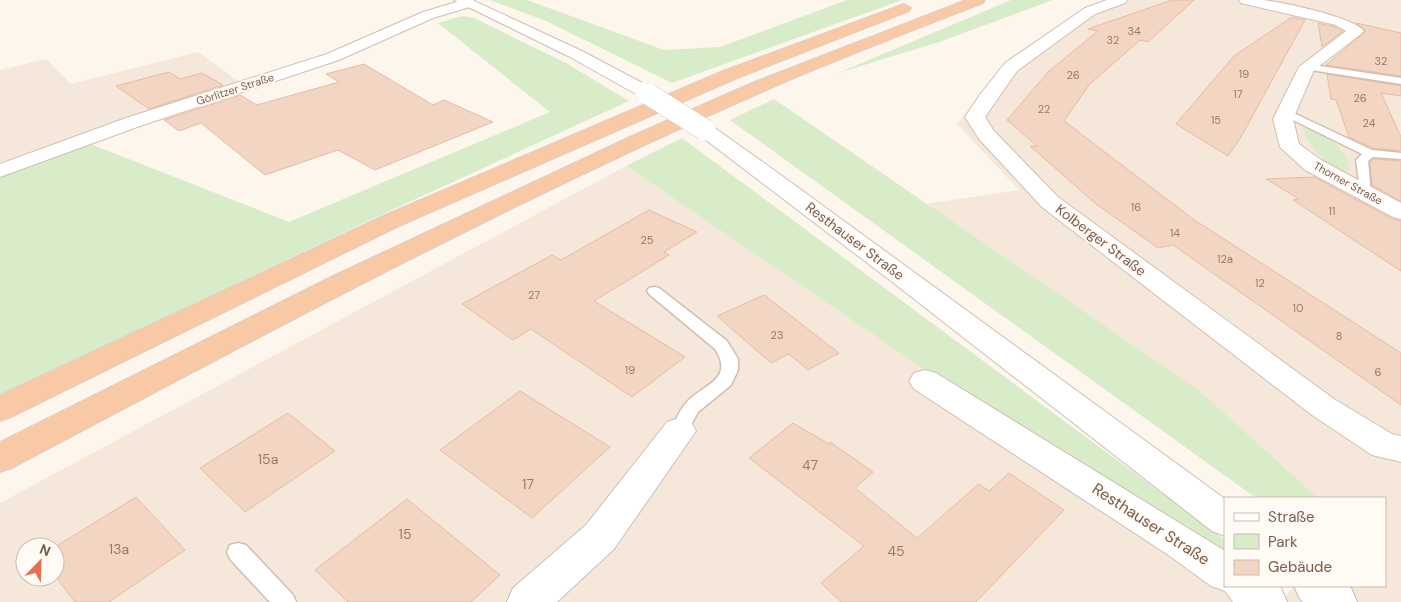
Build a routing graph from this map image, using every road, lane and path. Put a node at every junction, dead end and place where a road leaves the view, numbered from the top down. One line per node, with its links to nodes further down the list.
1 (927, 0): 16 (highway)
2 (978, 0): 19 (highway)
3 (1120, 0): 18 (street, Kolberger Straße)
4 (465, 1): 11 (street, Görlitzer Straße); 20 (street, Resthauser Straße, bridge)
5 (1254, 1): 6 (street)
6 (1307, 67): 7 (lane); 8 (street, Thorner Straße)
7 (1401, 81)
8 (1287, 113): 9 (lane); 12 (street, Thorner Straße)
9 (1370, 153): 10 (lane); 12 (lane)
10 (1401, 156)
11 (0, 171)
12 (1365, 194): 13 (street, Thorner Straße)
13 (1401, 212)
14 (654, 291): 17 (lane)
15 (925, 381): 22 (street, Resthauser Straße)
16 (0, 409)
17 (679, 431): 26 (street)
18 (1401, 449)
19 (0, 458)
20 (1224, 519)
21 (238, 552): 25 (lane)
22 (1224, 572)
23 (1244, 587): 27 (street)
24 (1315, 587): 28 (street)
25 (285, 602)
26 (528, 602)
27 (1266, 602)
28 (1336, 602)

